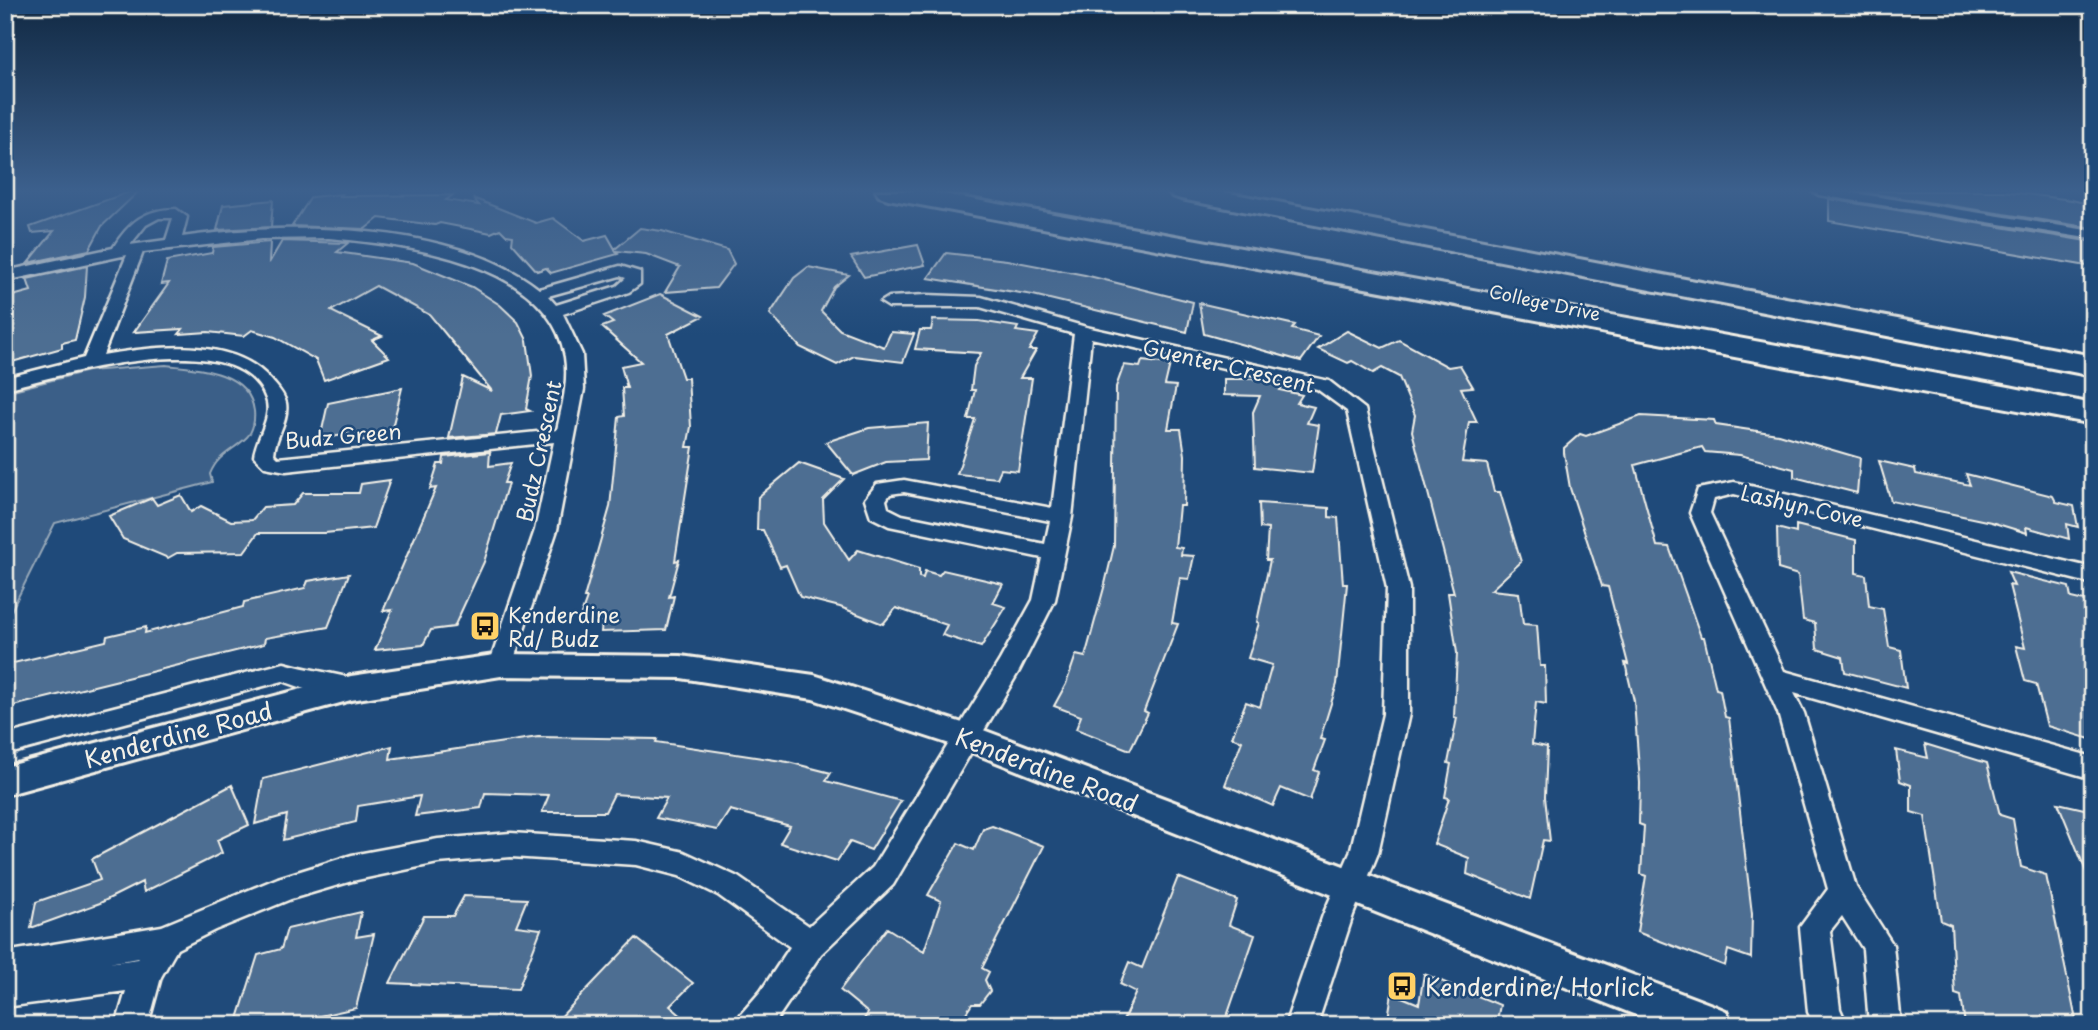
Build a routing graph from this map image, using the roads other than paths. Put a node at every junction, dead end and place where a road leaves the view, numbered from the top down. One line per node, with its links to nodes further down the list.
1 (126, 239): 11 (street)
2 (174, 239): 9 (street)
3 (226, 239): 9 (street, Budz Crescent)
4 (391, 239): 14 (street, Budz Crescent)
5 (1149, 239): 21 (highway)
6 (1233, 239): 21 (highway, College Drive)
7 (1430, 239): 12 (highway, College Drive)
8 (1441, 239): 12 (highway)
9 (173, 243): 10 (street, Budz Crescent)
10 (137, 248): 11 (street, Budz Crescent); 18 (street)
11 (119, 251): 13 (street, Budz Crescent)
12 (1523, 257): 19 (highway, College Drive)
13 (5, 276)
14 (539, 294): 16 (street, Budz Crescent); 16 (street)
15 (889, 302): 17 (street, Guenter Crescent)
16 (554, 311): 23 (street, Budz Crescent)
17 (1083, 331): 24 (street); 34 (street, Guenter Crescent)
18 (92, 361): 20 (street, Budz Green); 23 (street, Budz Green)
19 (2093, 366)
20 (5, 384)
21 (2033, 402): 22 (highway, College Drive)
22 (2093, 414)
23 (567, 435): 27 (street, Budz Crescent)
24 (1061, 517): 25 (street); 25 (street)
25 (1054, 553): 30 (street)
26 (2093, 576): 28 (street, Lashyn Cove)
27 (501, 665): 29 (street, Kenderdine Road); 30 (street, Kenderdine Road)
28 (1772, 677): 32 (street); 35 (street, Lashyn Cove)
29 (351, 688): 31 (street, Kenderdine Road); 33 (street, Kenderdine Road)
30 (967, 737): 34 (street, Kenderdine Road); 37 (street)
31 (5, 745)
32 (2093, 768)
33 (5, 781)
34 (1352, 884): 43 (street, Guenter Crescent); 44 (street, Kenderdine Road)
35 (1843, 892): 45 (street); 46 (street, Lashyn Cove)
36 (166, 939): 37 (street); 38 (street); 39 (street)
37 (810, 944): 42 (street)
38 (5, 967)
39 (147, 973): 40 (street); 41 (street)
40 (5, 992)
41 (132, 1025)
42 (752, 1025)
43 (1301, 1025)
44 (1712, 1025)
45 (1831, 1025)
46 (1885, 1025)

